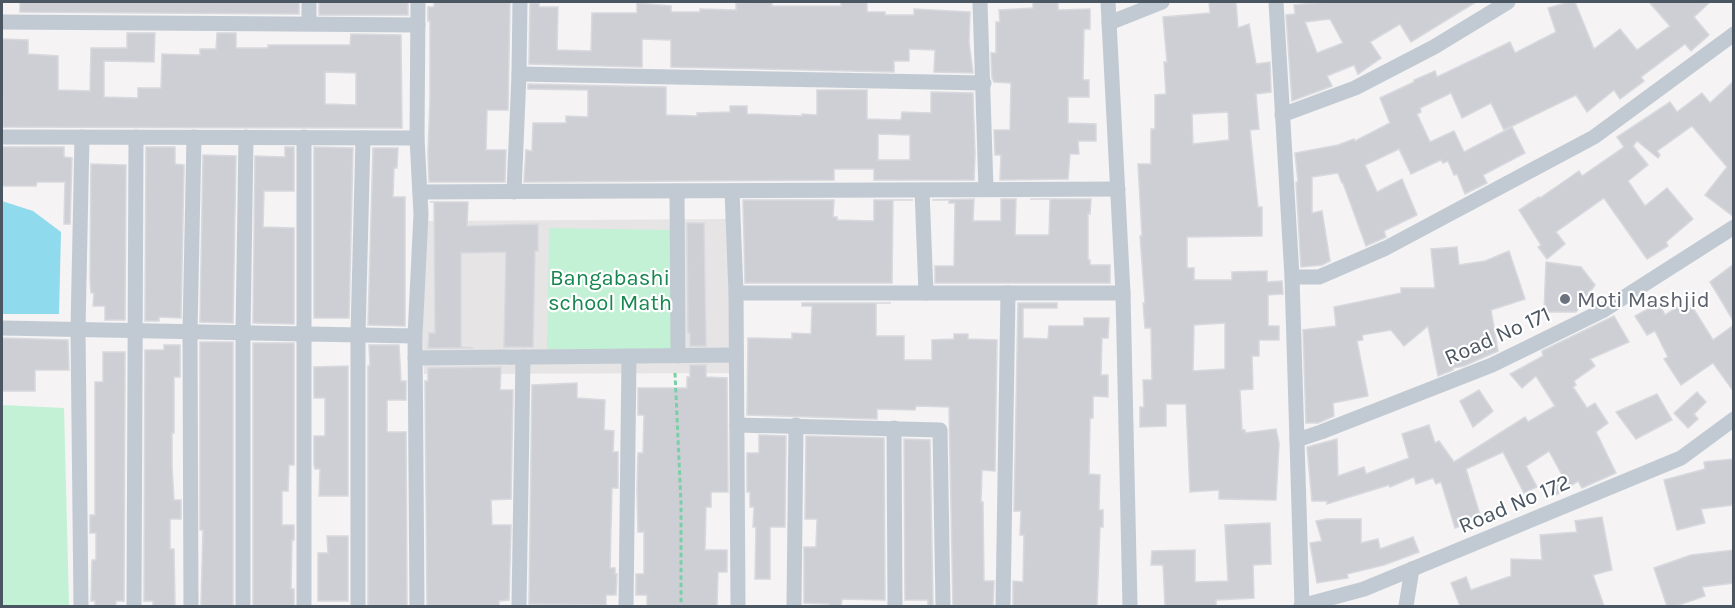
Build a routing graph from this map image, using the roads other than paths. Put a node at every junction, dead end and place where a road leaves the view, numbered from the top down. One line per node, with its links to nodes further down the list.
1 (309, 2): 9 (street)
2 (418, 2): 12 (street)
3 (520, 2): 14 (street)
4 (980, 2): 15 (street)
5 (1108, 2): 11 (street)
6 (1162, 2): 11 (street)
7 (1276, 2): 16 (street)
8 (1508, 2): 16 (street)
9 (309, 17)
10 (2, 22): 12 (street)
11 (1109, 22): 26 (street)
12 (418, 25): 24 (street)
13 (1734, 34): 33 (street)
14 (519, 74): 15 (street); 31 (street)
15 (984, 83): 25 (street)
16 (1282, 115): 33 (street)
17 (2, 137): 18 (street)
18 (82, 137): 19 (street); 39 (street)
19 (136, 137): 20 (street); 40 (street)
20 (194, 137): 21 (street); 41 (street)
21 (246, 137): 22 (street); 42 (street)
22 (304, 137): 23 (street); 43 (street)
23 (363, 138): 24 (street); 44 (street)
24 (417, 138): 30 (street)
25 (986, 189): 26 (street); 27 (street)
26 (1118, 189): 37 (street)
27 (922, 190): 29 (street); 35 (street)
28 (677, 191): 29 (street); 31 (street); 48 (street)
29 (732, 191): 34 (street)
30 (420, 192): 31 (street); 45 (street)
31 (514, 192)
32 (1734, 226): 55 (street, Road No 171)
33 (1292, 277): 55 (street)
34 (736, 293): 35 (street); 46 (street)
35 (926, 293): 36 (street)
36 (1008, 293): 37 (street); 70 (street)
37 (1123, 293): 71 (street)
38 (2, 328): 39 (street)
39 (78, 329): 40 (street); 57 (street)
40 (136, 330): 41 (street); 58 (street)
41 (190, 331): 42 (street); 59 (street)
42 (243, 332): 43 (street); 60 (street)
43 (304, 334): 44 (street); 61 (street)
44 (358, 335): 45 (street); 62 (street)
45 (415, 336): 50 (street)
46 (736, 355): 48 (street); 52 (street)
47 (629, 356): 48 (street); 49 (street); 65 (street)
48 (678, 356)
49 (523, 357): 50 (street); 64 (street)
50 (415, 358): 63 (street)
51 (1734, 419): 56 (street, Road No 172)
52 (737, 425): 53 (street); 66 (street)
53 (796, 425): 54 (street); 67 (street)
54 (894, 428): 68 (street); 69 (street)
55 (1298, 440): 72 (street)
56 (1412, 569): 72 (street, Road No 172); 73 (street)
57 (81, 606)
58 (134, 606)
59 (191, 606)
60 (243, 606)
61 (304, 606)
62 (358, 606)
63 (417, 606)
64 (519, 606)
65 (626, 606)
66 (738, 606)
67 (794, 606)
68 (895, 606)
69 (943, 606)
70 (1003, 606)
71 (1130, 606)
72 (1301, 606)
73 (1406, 606)

